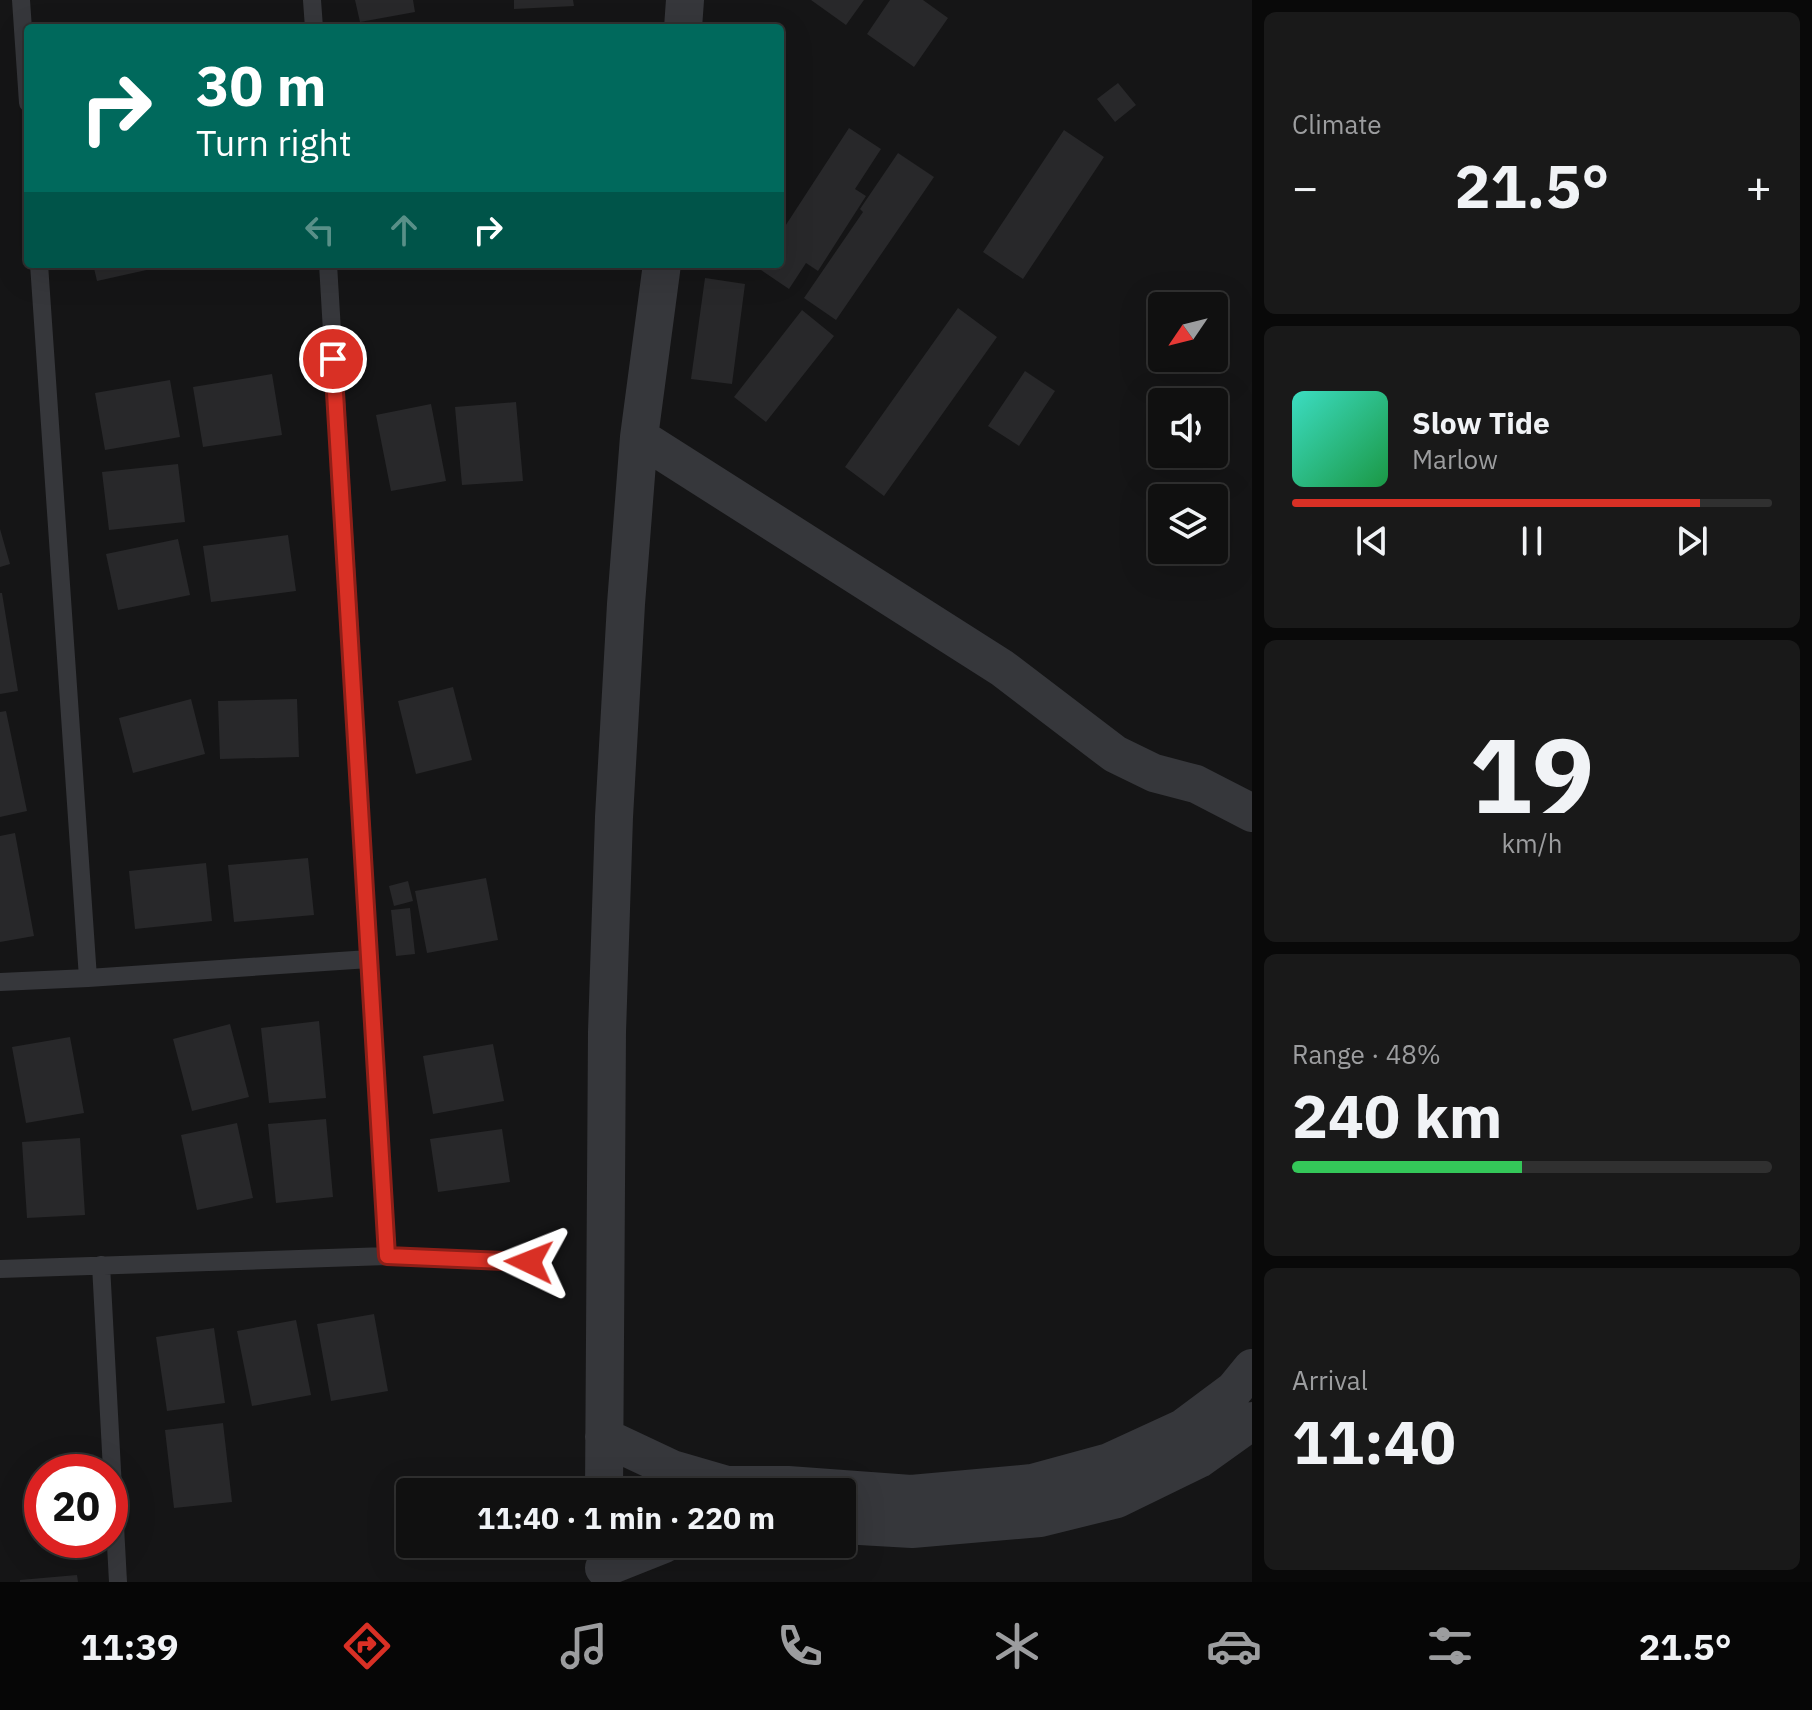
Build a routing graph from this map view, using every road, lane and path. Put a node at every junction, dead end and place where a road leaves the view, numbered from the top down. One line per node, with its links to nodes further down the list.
1 (21, 0): 6 (lane)
2 (312, 0): 4 (lane)
3 (685, 0): 5 (street)
4 (314, 24)
5 (683, 24)
6 (24, 44)
7 (39, 268): 13 (lane)
8 (328, 268): 12 (lane)
9 (661, 268): 10 (street)
10 (639, 437): 11 (street); 20 (street)
11 (1252, 813)
12 (369, 959): 13 (lane); 15 (lane)
13 (88, 978): 14 (lane)
14 (0, 982)
15 (387, 1256): 16 (lane); 17 (lane)
16 (529, 1262)
17 (101, 1265): 18 (lane); 26 (lane)
18 (0, 1269)
19 (1248, 1397): 22 (street)
20 (604, 1437): 21 (street); 22 (street)
21 (604, 1478)
22 (1036, 1500): 23 (street)
23 (856, 1526)
24 (624, 1558): 25 (street)
25 (604, 1565)
26 (118, 1582)

